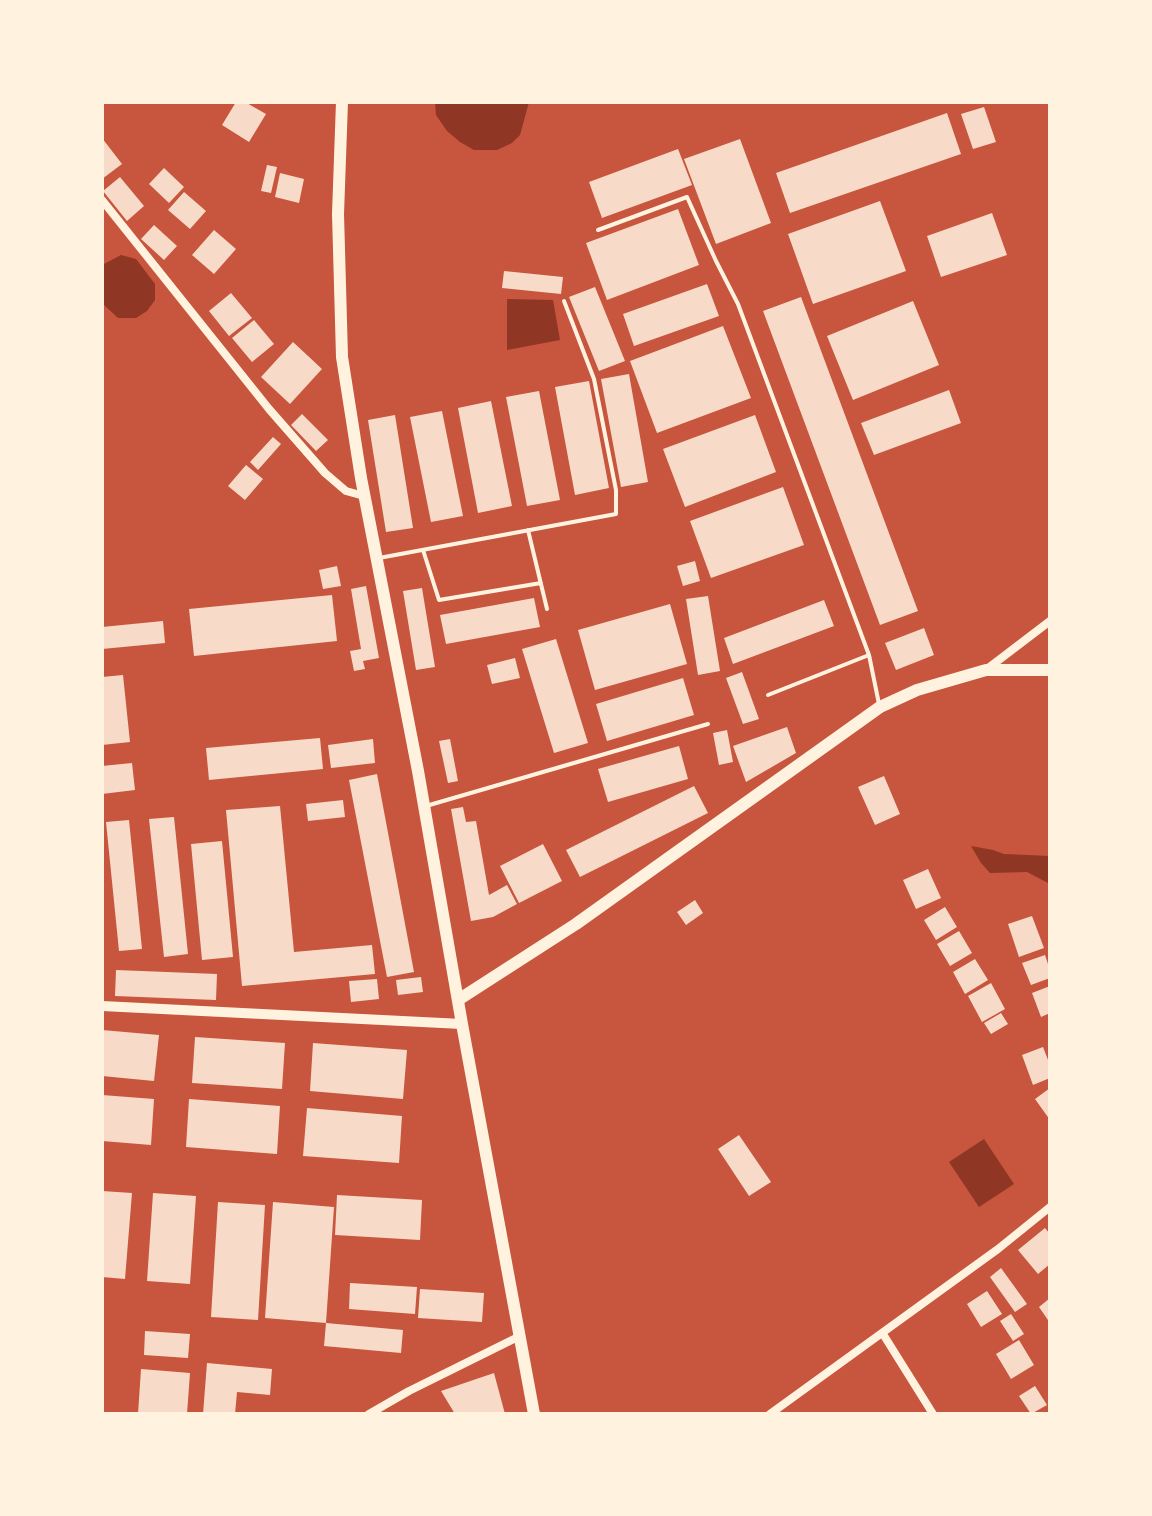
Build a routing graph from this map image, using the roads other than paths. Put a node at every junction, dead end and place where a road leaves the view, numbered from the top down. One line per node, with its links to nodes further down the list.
1 (342, 102): 5 (main road)
2 (102, 200): 5 (street)
3 (598, 230): 12 (lane)
4 (564, 301): 6 (lane)
5 (364, 496): 8 (main road)
6 (528, 530): 7 (lane); 9 (lane)
7 (423, 550): 8 (lane); 9 (lane)
8 (377, 559): 18 (main road)
9 (541, 583): 10 (lane)
10 (547, 609)
11 (1050, 621): 13 (street)
12 (869, 655): 15 (lane); 16 (lane)
13 (986, 670): 14 (main road); 16 (main road)
14 (1050, 670)
15 (768, 695)
16 (880, 707): 19 (main road)
17 (708, 724): 18 (lane)
18 (424, 807): 19 (main road)
19 (458, 1000): 21 (main road)
20 (102, 1006): 21 (street)
21 (462, 1024): 24 (main road)
22 (1050, 1207): 23 (street)
23 (883, 1334): 27 (street); 28 (street)
24 (520, 1336): 25 (street); 26 (main road)
25 (369, 1414)
26 (534, 1414)
27 (770, 1414)
28 (933, 1414)

